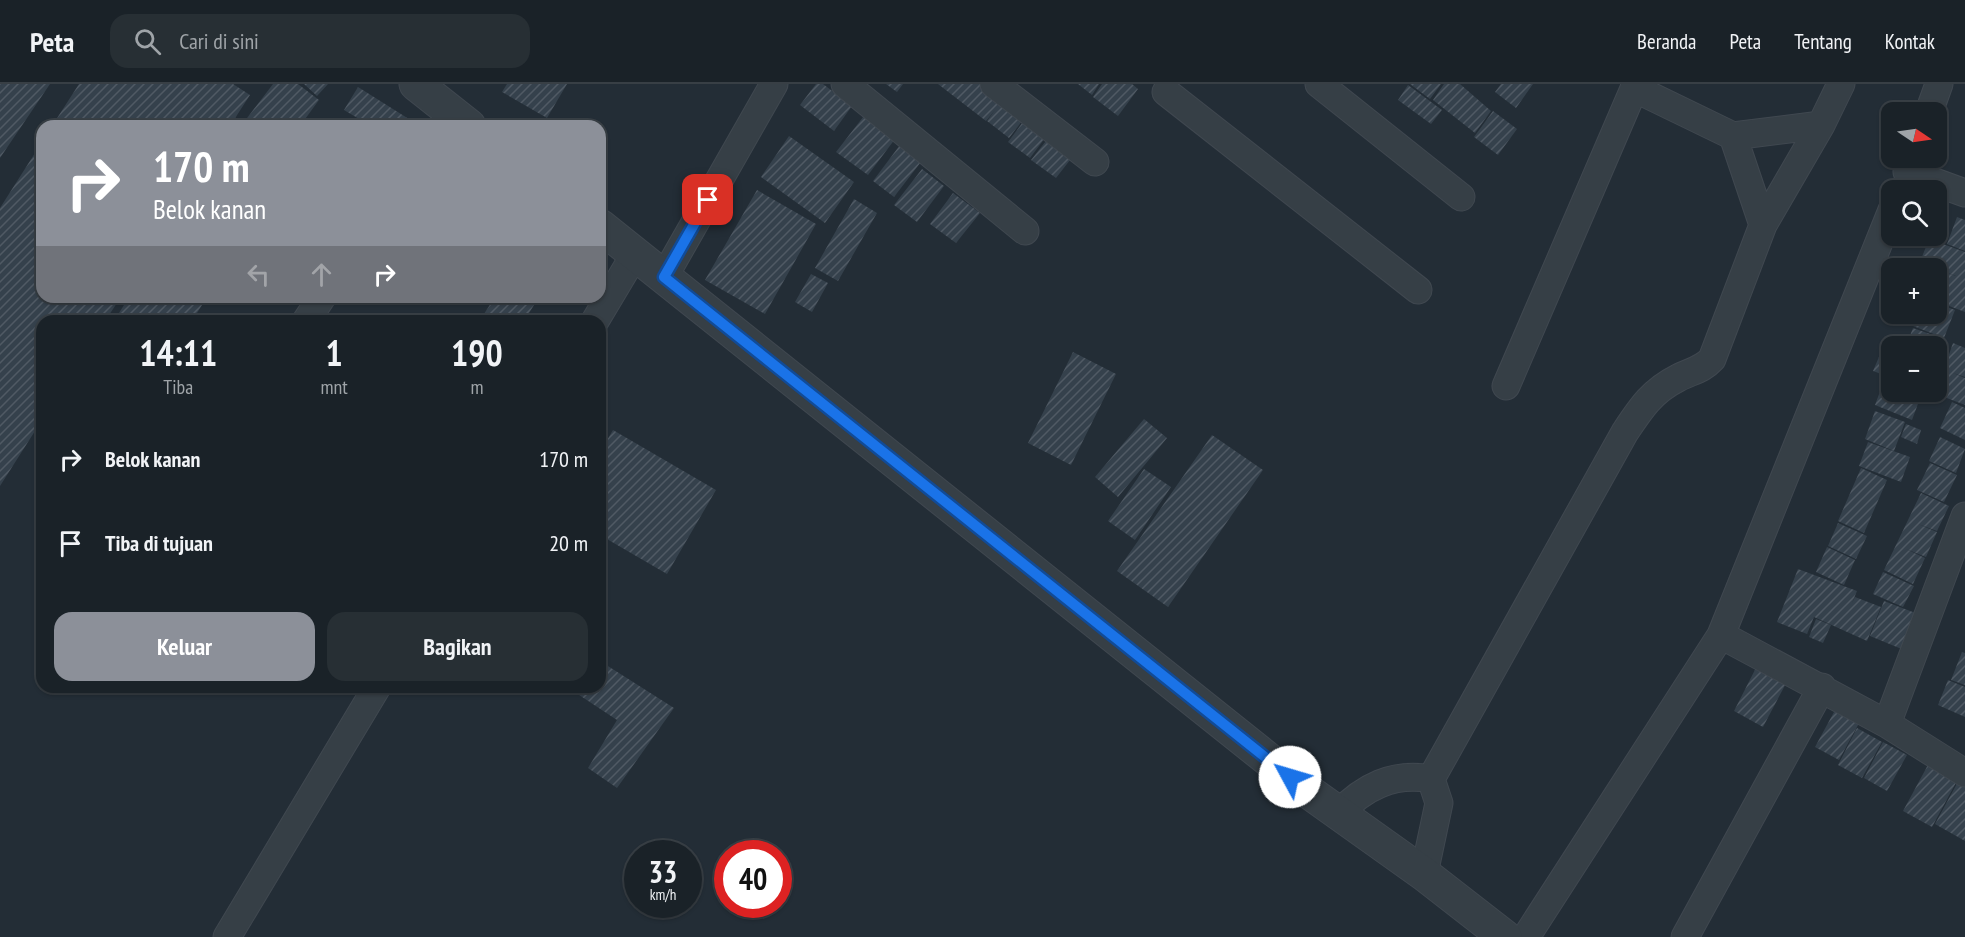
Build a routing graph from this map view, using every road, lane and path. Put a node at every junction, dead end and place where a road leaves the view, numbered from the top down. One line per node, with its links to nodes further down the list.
1 (416, 84): 11 (street)
2 (774, 84): 23 (street)
3 (845, 84): 20 (street)
4 (994, 84): 14 (street)
5 (1319, 84): 17 (street)
6 (1841, 84): 12 (street)
7 (1939, 84): 10 (street)
8 (1635, 86): 13 (street); 26 (street)
9 (1165, 97): 24 (street)
10 (1933, 102)
11 (450, 120)
12 (1821, 125): 13 (street); 18 (street)
13 (1733, 136): 18 (street)
14 (1095, 162)
15 (1906, 173): 16 (street)
16 (1965, 193)
17 (1461, 197)
18 (1763, 225): 33 (street)
19 (606, 231): 22 (street)
20 (1025, 231)
21 (1881, 237): 28 (street)
22 (636, 254): 23 (street); 25 (street)
23 (664, 277): 34 (street)
24 (1418, 290)
25 (599, 315)
26 (1506, 386)
27 (1965, 516): 31 (street)
28 (1721, 635): 29 (street); 38 (street)
29 (1822, 687): 31 (street); 39 (street)
30 (373, 693): 36 (street)
31 (1887, 724): 32 (street)
32 (1965, 773)
33 (1431, 779): 34 (street); 35 (street)
34 (1338, 813): 35 (street)
35 (1424, 874): 37 (street)
36 (227, 937)
37 (1505, 937)
38 (1526, 937)
39 (1685, 937)

